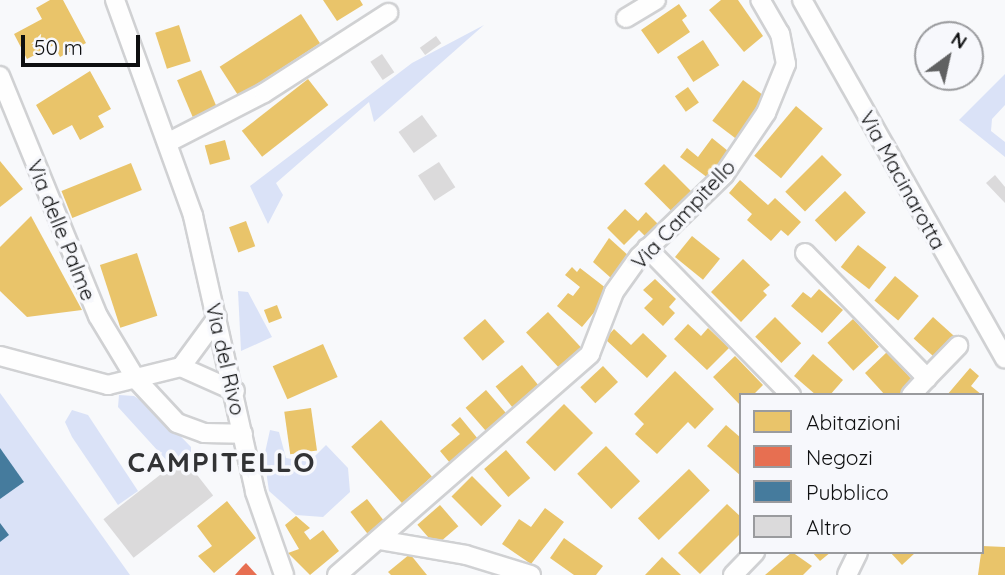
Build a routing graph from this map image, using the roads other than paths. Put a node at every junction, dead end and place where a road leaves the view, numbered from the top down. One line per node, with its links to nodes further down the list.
1 (115, 0): 8 (street, Via del Rivo)
2 (656, 0): 6 (street)
3 (760, 0): 9 (street, Via Campitello)
4 (807, 3): 14 (street, Via Macinarotta)
5 (388, 13): 8 (street)
6 (626, 18)
7 (0, 76): 17 (street, Via delle Palme)
8 (169, 142): 11 (street, Via del Rivo)
9 (647, 248): 19 (street); 22 (street, Via Campitello)
10 (805, 253): 16 (street)
11 (217, 318): 15 (street); 18 (street, Via del Rivo)
12 (958, 346): 16 (street)
13 (0, 356): 17 (street)
14 (1005, 359)
15 (181, 367): 17 (street); 18 (street)
16 (927, 378): 20 (street)
17 (136, 379): 21 (street, Via delle Palme)
18 (235, 391): 21 (street, Via del Rivo)
19 (789, 393)
20 (913, 393)
21 (243, 434): 25 (street, Via del Rivo)
22 (380, 540): 26 (street, Via Campitello); 27 (street)
23 (753, 554): 28 (street)
24 (857, 554): 29 (street)
25 (284, 575)
26 (337, 575)
27 (531, 575)
28 (733, 575)
29 (847, 575)

